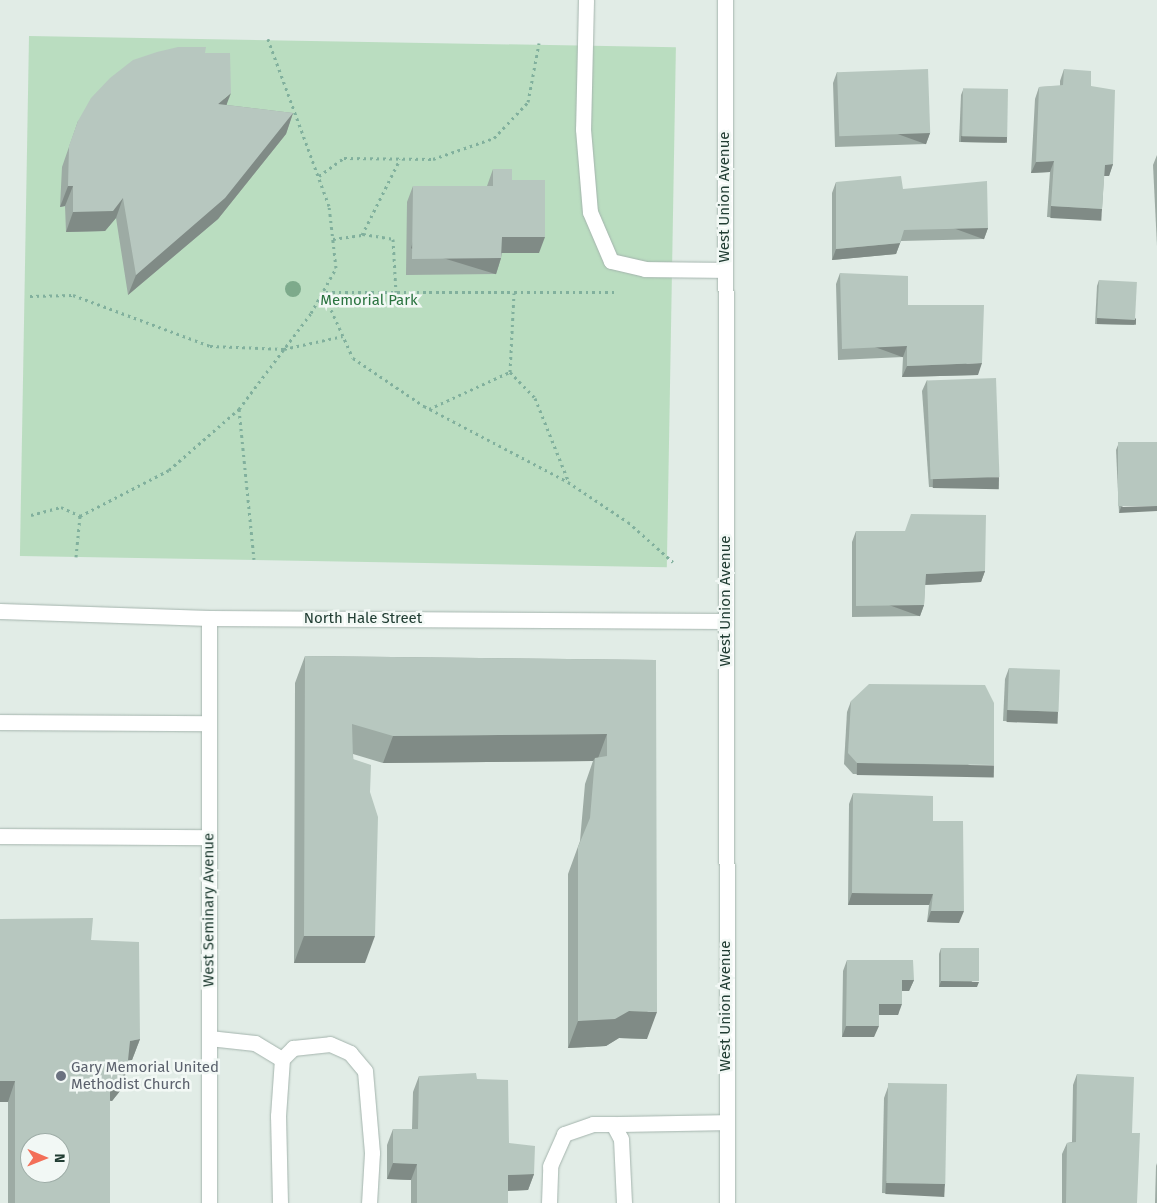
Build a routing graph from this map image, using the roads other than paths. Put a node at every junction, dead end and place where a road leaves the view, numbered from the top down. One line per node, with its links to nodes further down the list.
1 (586, 0): 3 (street)
2 (725, 0): 3 (street, West Union Avenue)
3 (725, 270): 6 (street, West Union Avenue)
4 (0, 611): 5 (street, North Hale Street)
5 (209, 618): 6 (street, North Hale Street); 8 (street, West Seminary Avenue)
6 (726, 621): 13 (street, West Union Avenue)
7 (0, 722): 8 (street)
8 (208, 723): 10 (street, West Seminary Avenue)
9 (0, 836): 10 (street)
10 (209, 837): 11 (street, West Seminary Avenue)
11 (209, 1038): 12 (street); 15 (street, West Seminary Avenue)
12 (282, 1060): 16 (street); 17 (street)
13 (727, 1122): 14 (street); 20 (street, West Union Avenue)
14 (613, 1124): 18 (street); 19 (street)
15 (209, 1203)
16 (280, 1203)
17 (369, 1203)
18 (549, 1203)
19 (624, 1203)
20 (726, 1203)

